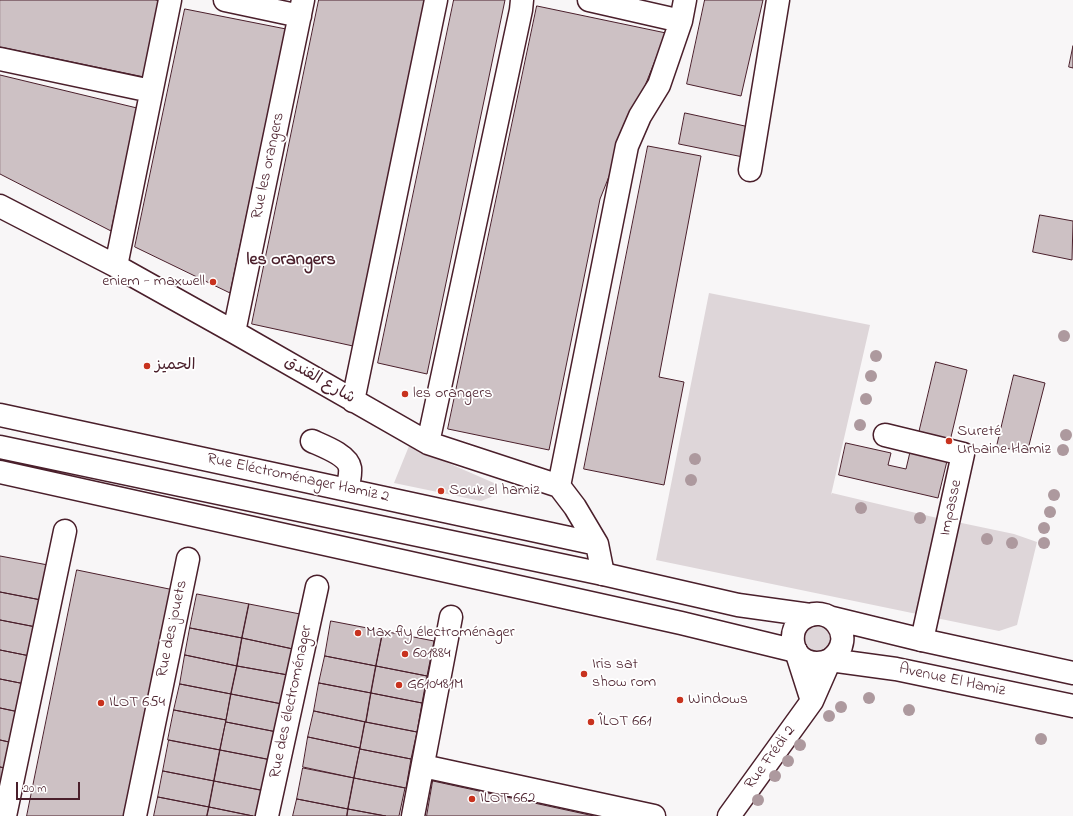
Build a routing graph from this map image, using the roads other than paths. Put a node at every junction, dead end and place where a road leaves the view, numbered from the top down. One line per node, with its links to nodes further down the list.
1 (170, 0): 11 (main road)
2 (225, 0): 8 (main road)
3 (436, 0): 16 (main road)
4 (522, 0): 20 (main road)
5 (589, 0): 9 (main road)
6 (685, 0): 9 (main road)
7 (778, 0): 12 (main road)
8 (301, 8): 15 (main road, Rue les orangers)
9 (681, 21): 23 (main road)
10 (0, 58): 11 (main road)
11 (151, 91): 14 (main road)
12 (750, 170)
13 (0, 206): 14 (main road, شارع الفندق)
14 (116, 266): 15 (main road, شارع الفندق)
15 (234, 332): 16 (main road, شارع الفندق)
16 (353, 400): 20 (main road, شارع الفندق)
17 (0, 415): 24 (main road, Rue Eléctroménager Hamiz 2)
18 (885, 435): 33 (main road, Impasse)
19 (312, 441): 24 (main road)
20 (428, 443): 23 (main road, شارع الفندق)
21 (0, 447): 28 (main road)
22 (0, 472): 34 (main road)
23 (559, 486): 26 (main road)
24 (348, 490): 26 (main road, Rue Eléctroménager Hamiz 2)
25 (65, 531): 41 (main road)
26 (597, 544): 28 (main road)
27 (188, 559): 42 (main road, Rue des jouets)
28 (603, 574): 30 (main road)
29 (317, 587): 43 (main road, Rue des électroménager)
30 (810, 615): 32 (main road); 34 (main road)
31 (451, 617): 40 (main road)
32 (832, 618): 33 (main road); 35 (main road)
33 (922, 640): 36 (main road); 37 (main road)
34 (796, 651): 35 (main road); 38 (main road)
35 (830, 660): 37 (main road, Avenue El Hamiz); 38 (main road, Rue Frédi 2)
36 (1073, 673)
37 (916, 674): 39 (main road, Avenue El Hamiz)
38 (812, 701): 46 (main road, Rue Frédi 2)
39 (1073, 706)
40 (423, 766): 44 (main road); 45 (main road)
41 (5, 816)
42 (135, 816)
43 (267, 816)
44 (413, 816)
45 (654, 816)
46 (729, 816)

